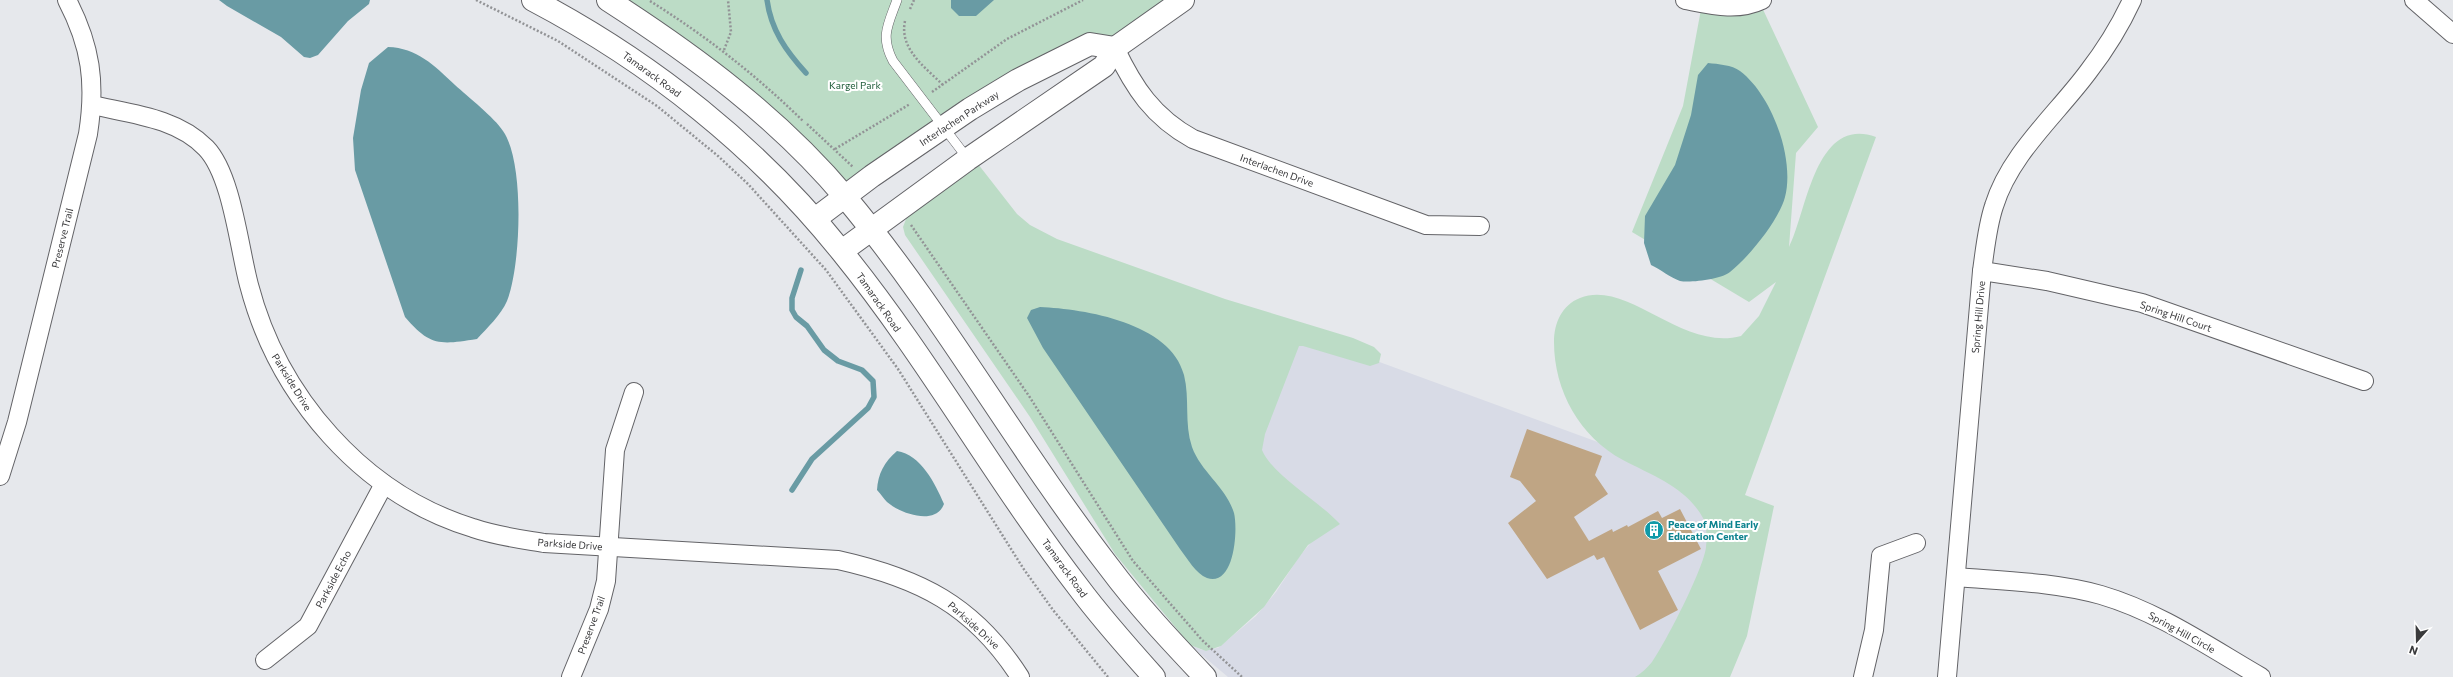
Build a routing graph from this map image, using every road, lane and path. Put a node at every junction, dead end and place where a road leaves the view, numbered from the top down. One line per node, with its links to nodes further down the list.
1 (67, 0): 21 (street, Preserve Trail)
2 (476, 0): 42 (path)
3 (533, 0): 26 (street, Tamarack Road)
4 (608, 0): 25 (street)
5 (728, 0): 18 (path)
6 (897, 0): 20 (lane)
7 (914, 0): 14 (path)
8 (1083, 0): 19 (path)
9 (1183, 0): 17 (street)
10 (1685, 0): 11 (street)
11 (1762, 0)
12 (2132, 0): 31 (street, Spring Hill Drive)
13 (2414, 0): 16 (street)
14 (909, 11)
15 (906, 17): 19 (path)
16 (2453, 34)
17 (1115, 48): 22 (street, Interlachen Parkway); 24 (street); 28 (street, Interlachen Drive)
18 (724, 50)
19 (943, 85): 20 (path)
20 (922, 97): 22 (lane); 23 (path)
21 (92, 105): 34 (street, Preserve Trail); 35 (street, Parkside Drive)
22 (945, 126): 24 (lane); 25 (street, Interlachen Parkway)
23 (835, 149)
24 (968, 158): 29 (street)
25 (845, 197): 26 (street, Interlachen Parkway); 29 (street)
26 (815, 219): 30 (street, Tamarack Road)
27 (910, 224): 45 (path)
28 (1480, 226)
29 (870, 229): 30 (street); 44 (street)
30 (842, 251): 43 (street, Tamarack Road)
31 (1982, 272): 32 (street, Spring Hill Court); 38 (street, Spring Hill Drive)
32 (2364, 381)
33 (634, 392): 37 (street, Parkside Drive)
34 (0, 476)
35 (384, 484): 37 (street, Parkside Drive); 39 (street, Parkside Echo)
36 (1916, 543): 46 (street)
37 (610, 547): 40 (street, Preserve Trail); 41 (street, Parkside Drive)
38 (1956, 577): 47 (street, Spring Hill Drive); 48 (street, Spring Hill Circle)
39 (265, 660)
40 (571, 677)
41 (1020, 677)
42 (1108, 677)
43 (1154, 677)
44 (1205, 677)
45 (1242, 677)
46 (1862, 677)
47 (1947, 677)
48 (2261, 677)

